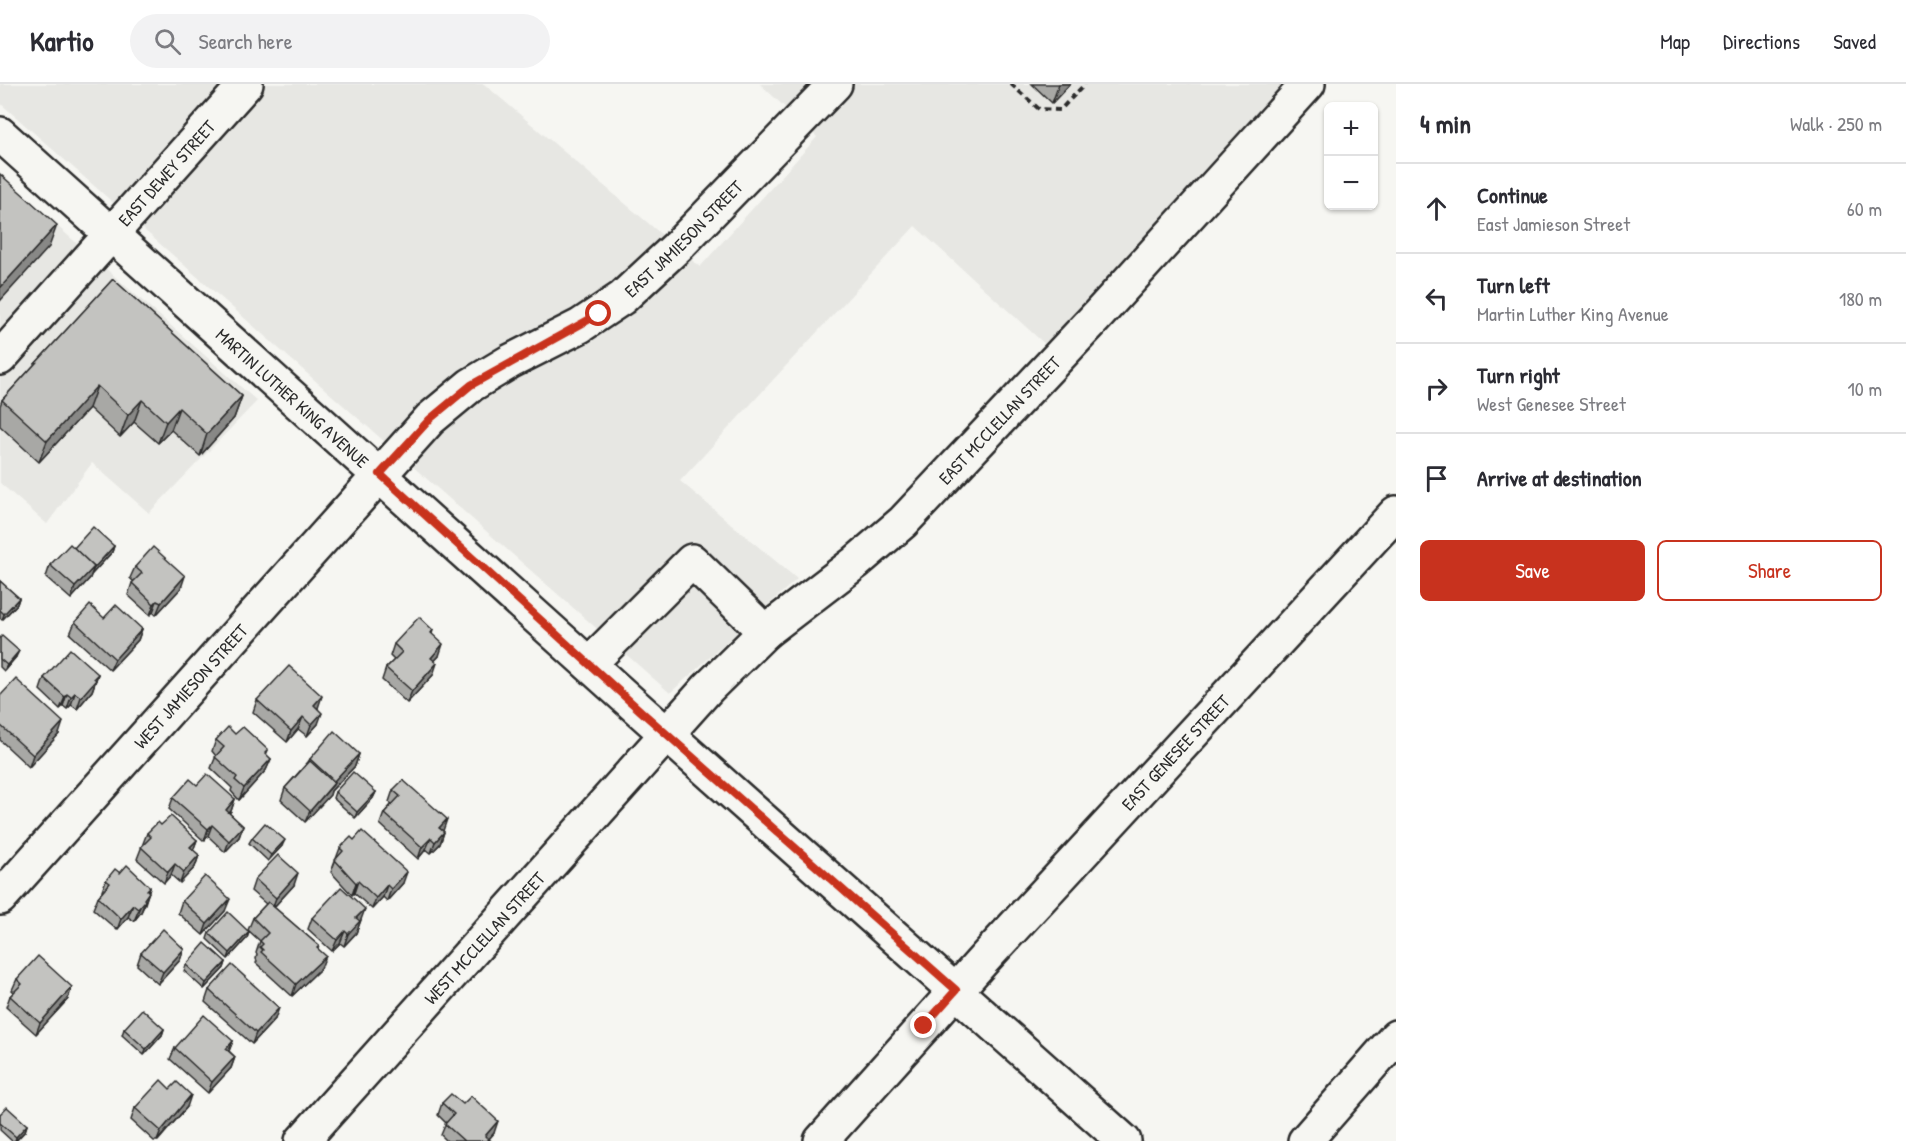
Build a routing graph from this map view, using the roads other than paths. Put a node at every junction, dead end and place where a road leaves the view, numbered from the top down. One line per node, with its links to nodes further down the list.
1 (246, 84): 5 (street, EAST DEWEY STREET)
2 (835, 84): 7 (street, EAST JAMIESON STREET)
3 (1308, 84): 9 (street, EAST MCCLELLAN STREET)
4 (0, 134): 5 (street, MARTIN LUTHER KING AVENUE)
5 (112, 234): 6 (street, EAST DEWEY STREET); 7 (street, MARTIN LUTHER KING AVENUE)
6 (0, 358)
7 (380, 474): 10 (street, MARTIN LUTHER KING AVENUE); 12 (street, WEST JAMIESON STREET)
8 (1396, 513): 13 (street, EAST GENESEE STREET)
9 (765, 632): 10 (street); 11 (street, EAST MCCLELLAN STREET)
10 (589, 664): 11 (street, MARTIN LUTHER KING AVENUE)
11 (667, 734): 13 (street, MARTIN LUTHER KING AVENUE); 15 (street, WEST MCCLELLAN STREET)
12 (0, 898)
13 (956, 990): 16 (street, EAST GENESEE STREET); 17 (street, MARTIN LUTHER KING AVENUE)
14 (1396, 1037): 18 (street)
15 (302, 1141)
16 (821, 1141)
17 (1124, 1141)
18 (1305, 1141)

